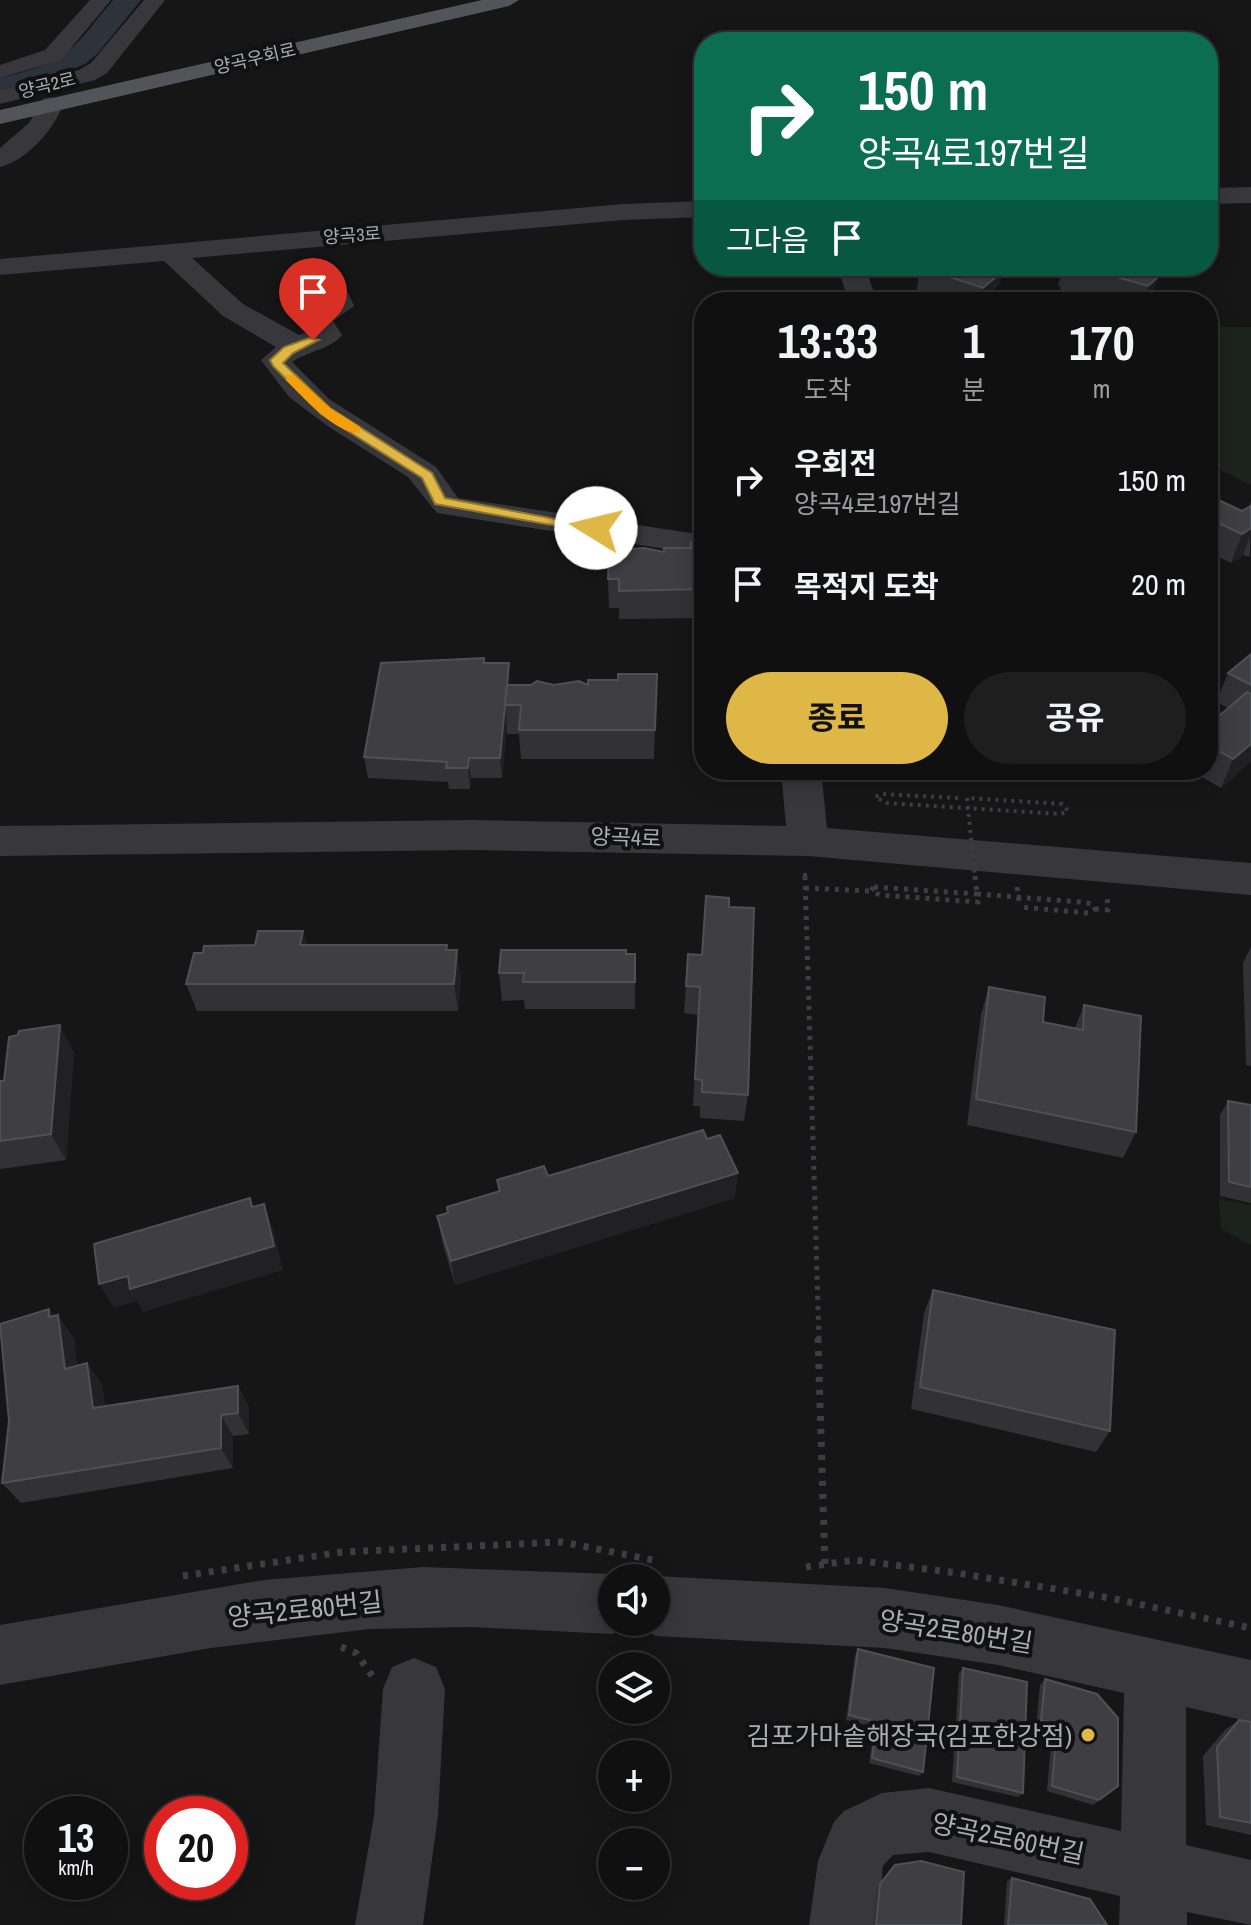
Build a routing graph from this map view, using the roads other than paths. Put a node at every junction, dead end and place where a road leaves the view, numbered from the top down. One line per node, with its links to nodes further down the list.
1 (101, 0): 5 (street)
2 (155, 0): 6 (street, 양곡2로)
3 (478, 0): 8 (main road, 양곡우회로)
4 (509, 0): 7 (main road, 양곡우회로)
5 (0, 72)
6 (0, 97)
7 (51, 104): 9 (main road, 양곡우회로); 10 (street, 양곡2로)
8 (0, 109)
9 (0, 118)
10 (0, 160)
11 (1251, 195): 12 (street)
12 (1218, 196)
13 (694, 209): 14 (street, 양곡3로)
14 (169, 251): 15 (street, 양곡3로); 17 (street)
15 (0, 267)
16 (338, 299): 17 (street)
17 (296, 346): 18 (street)
18 (694, 543)
19 (801, 780): 21 (street)
20 (0, 841): 21 (street, 양곡4로)
21 (805, 865): 22 (street, 양곡4로)
22 (1251, 879)
23 (598, 1603): 25 (street, 양곡2로80번길)
24 (670, 1607): 26 (street, 양곡2로80번길)
25 (0, 1655)
26 (1155, 1668): 28 (street, 양곡2로80번길); 30 (street)
27 (396, 1690): 31 (street)
28 (1251, 1691)
29 (1251, 1893): 30 (street, 양곡2로60번길)
30 (1153, 1897): 32 (street, 양곡2로60번길)
31 (389, 1925)
32 (843, 1925)

